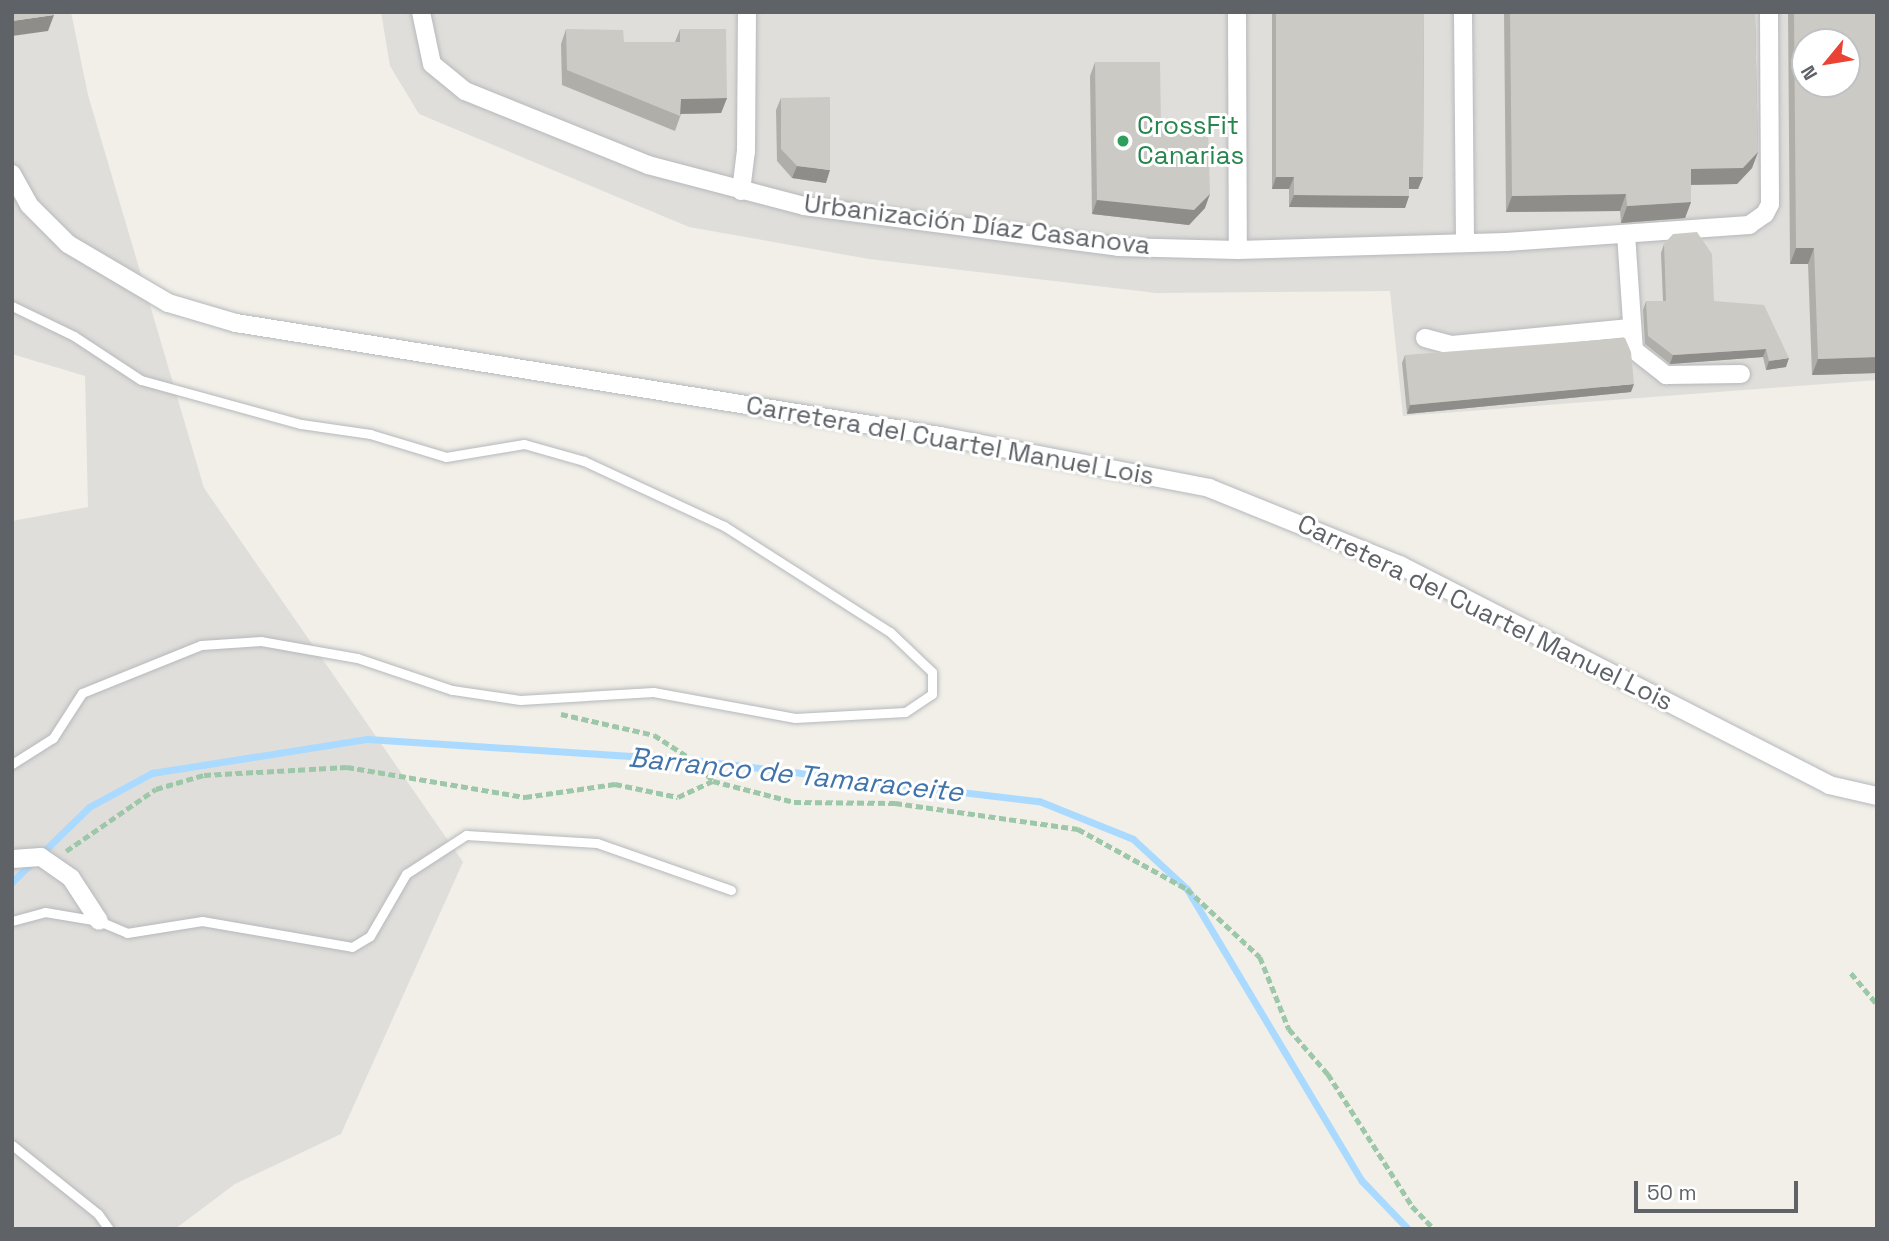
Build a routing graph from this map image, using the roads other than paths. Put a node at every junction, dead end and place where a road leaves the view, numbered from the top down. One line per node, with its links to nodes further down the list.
1 (421, 12): 7 (street, Urbanización Díaz Casanova)
2 (747, 12): 7 (street)
3 (1237, 12): 10 (street)
4 (1463, 12): 9 (street)
5 (1769, 12): 8 (street, Urbanización Díaz Casanova)
6 (12, 174): 16 (street, Carretera del Cuartel Manuel Lois)
7 (741, 191): 10 (street, Urbanización Díaz Casanova)
8 (1626, 234): 9 (street, Urbanización Díaz Casanova); 12 (street)
9 (1465, 243): 10 (street, Urbanización Díaz Casanova)
10 (1238, 250)
11 (12, 306): 15 (lane)
12 (1630, 328): 13 (street); 14 (street)
13 (1425, 338)
14 (1741, 374)
15 (12, 764)
16 (1877, 796)
17 (12, 859): 19 (street)
18 (731, 890): 19 (lane)
19 (99, 920): 20 (lane)
20 (12, 921)
21 (12, 1145): 22 (lane)
22 (109, 1229)

